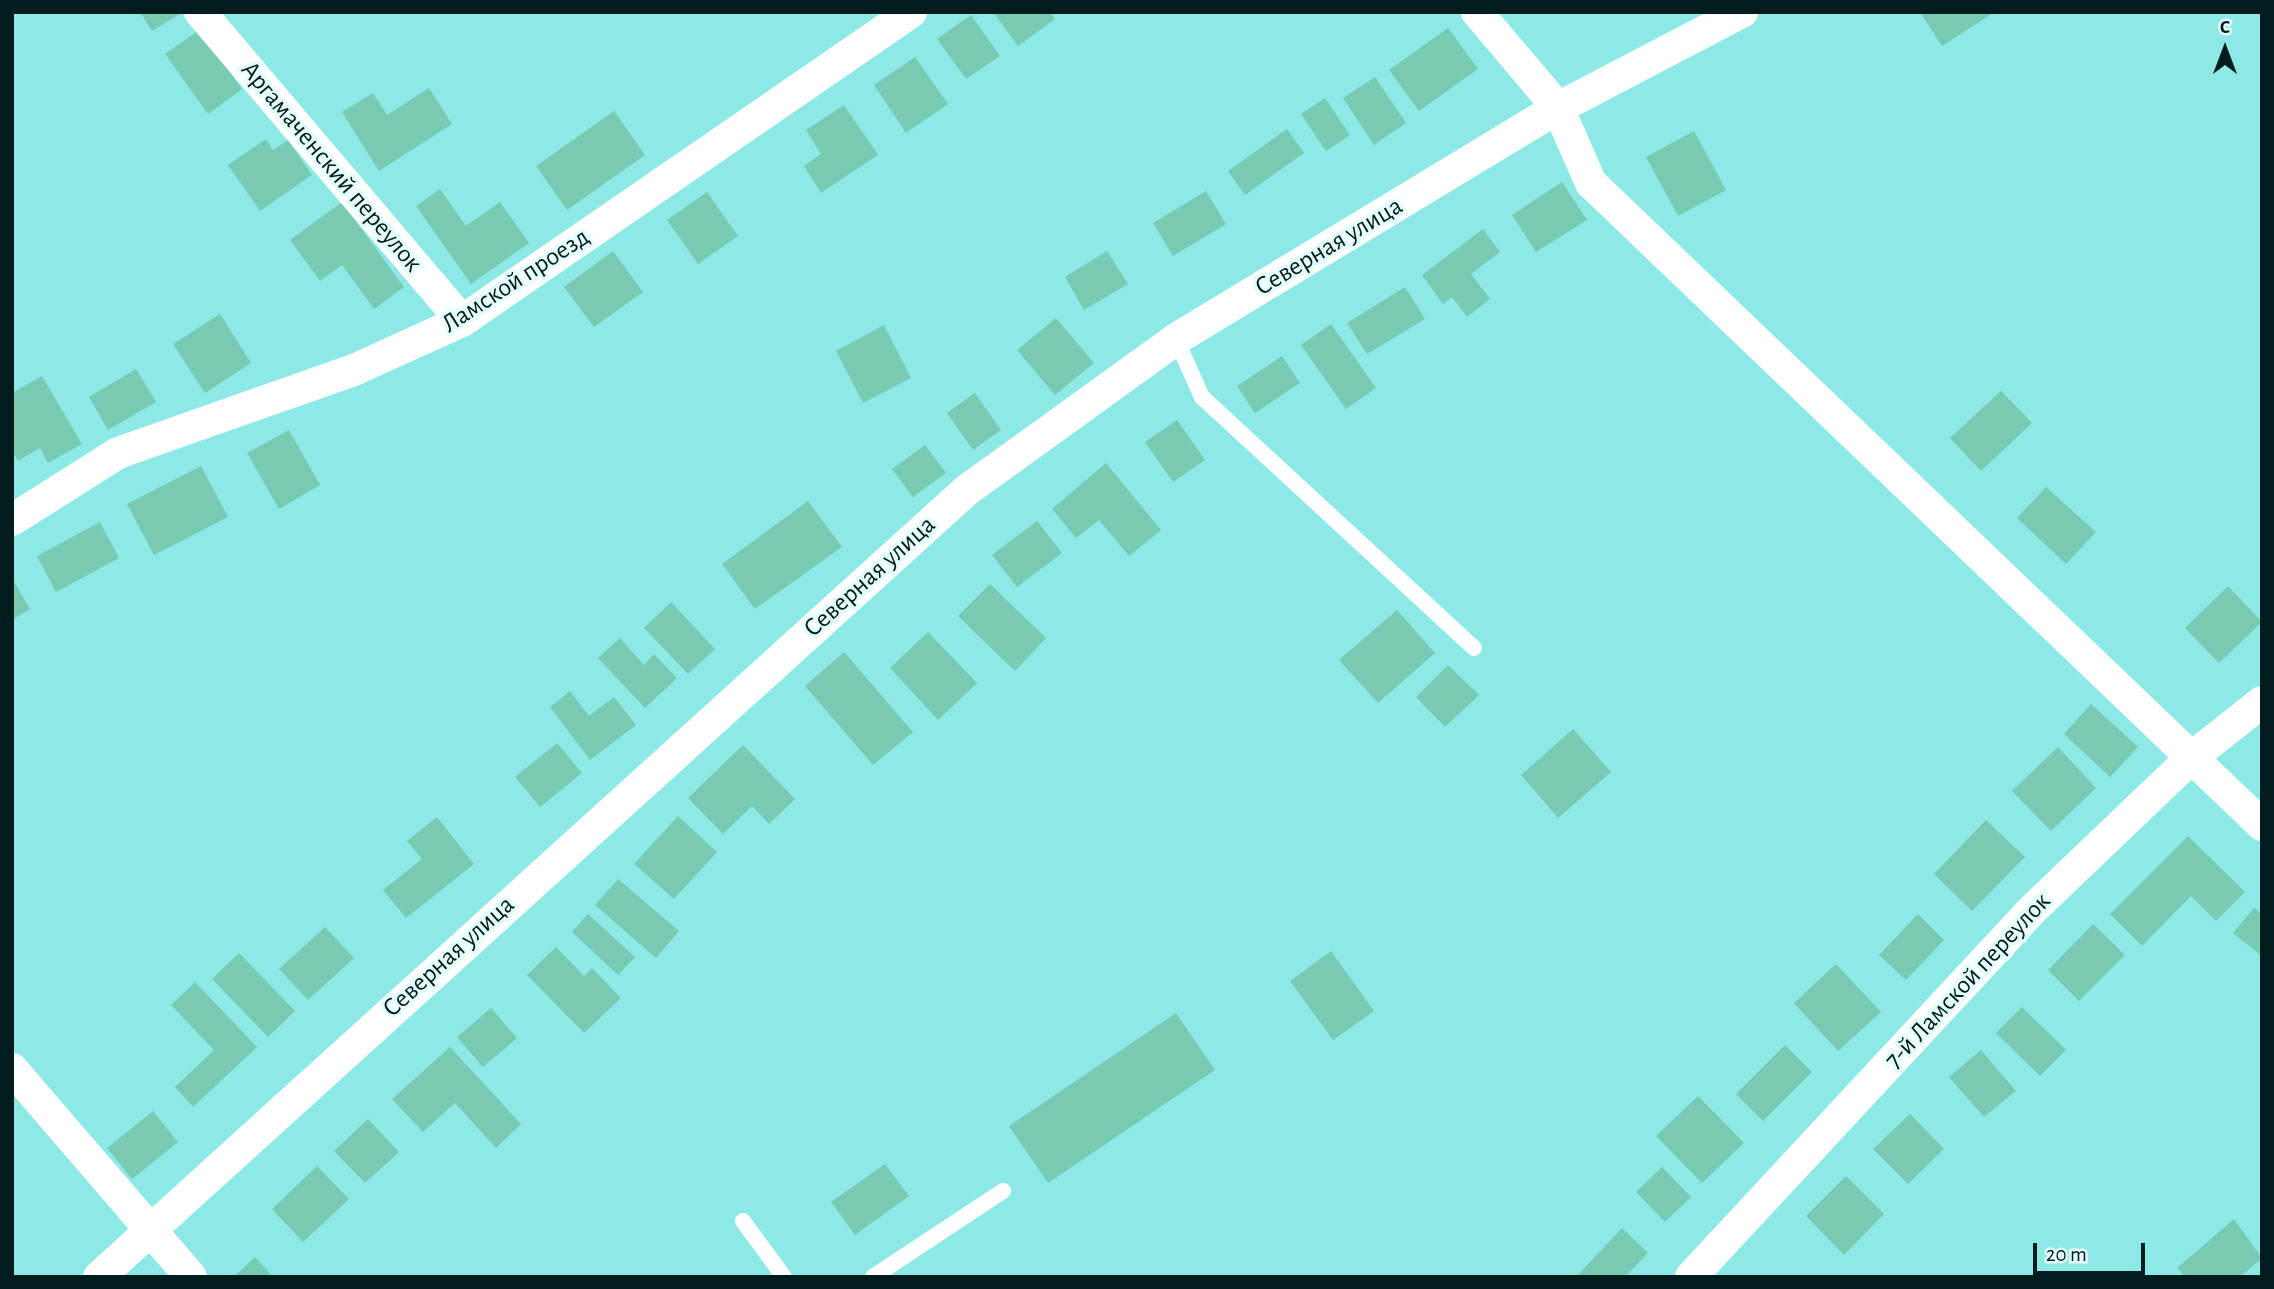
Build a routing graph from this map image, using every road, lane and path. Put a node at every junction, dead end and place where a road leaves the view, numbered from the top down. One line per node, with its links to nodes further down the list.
1 (200, 12): 6 (street, Аргамаченский переулок)
2 (911, 12): 6 (street, Ламской проезд)
3 (1477, 12): 5 (street)
4 (1742, 12): 5 (street, Северная улица)
5 (1558, 108): 7 (street, Северная улица); 11 (street)
6 (462, 321): 8 (street, Ламской проезд)
7 (1176, 339): 9 (lane); 16 (street, Северная улица)
8 (12, 520)
9 (1474, 648)
10 (2262, 702): 11 (street, 7-й Ламской переулок)
11 (2191, 758): 12 (street); 21 (street, 7-й Ламской переулок)
12 (2262, 825)
13 (12, 1069): 16 (street)
14 (1003, 1191): 20 (lane)
15 (743, 1221): 19 (lane)
16 (148, 1228): 17 (street, Северная улица); 18 (street)
17 (99, 1277)
18 (191, 1277)
19 (785, 1277)
20 (873, 1277)
21 (1691, 1277)

